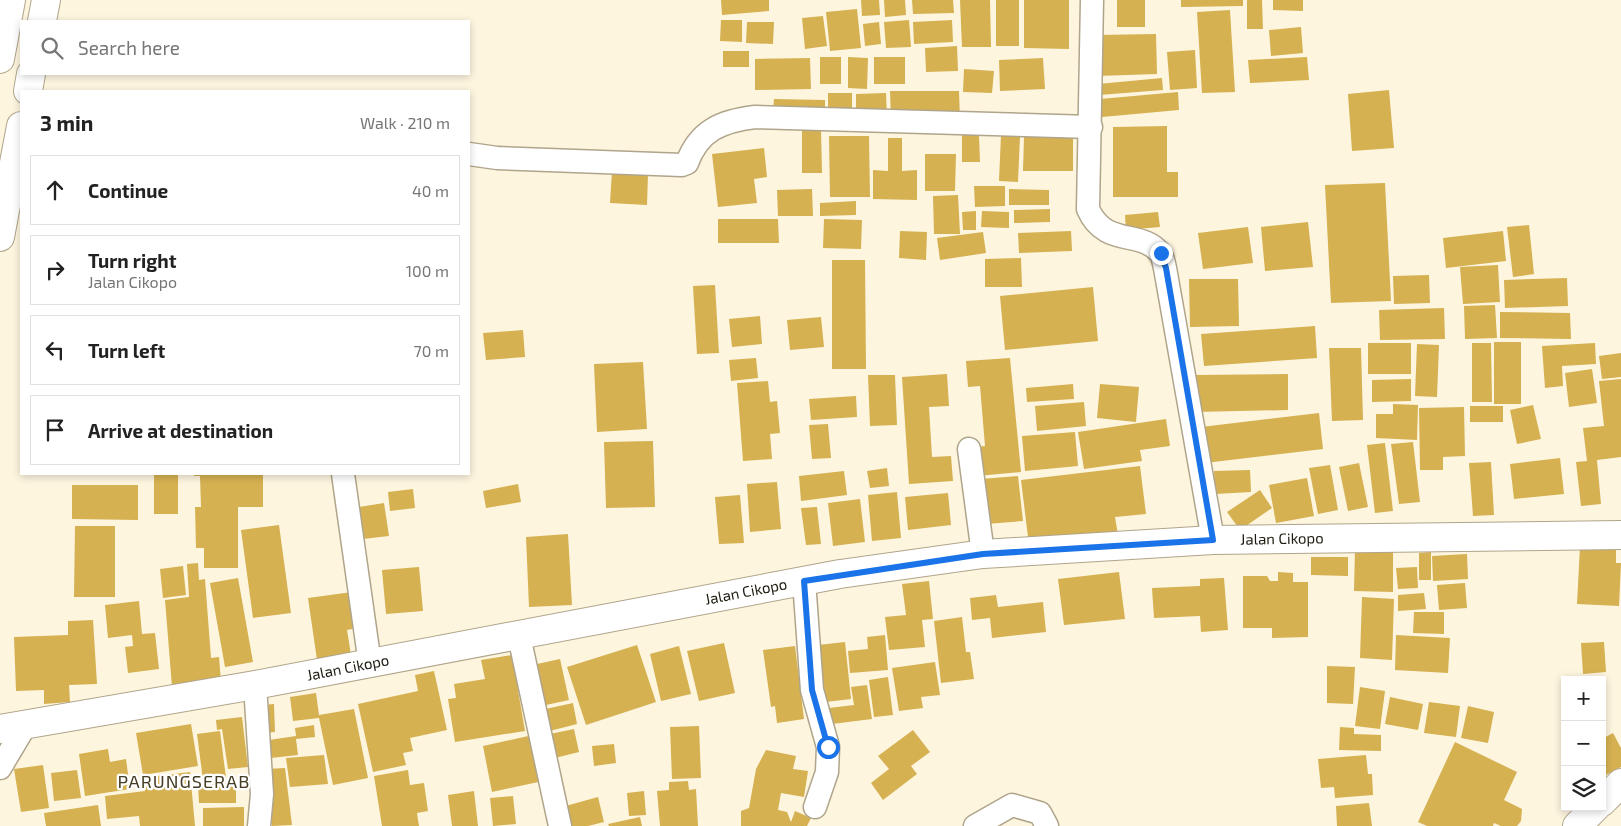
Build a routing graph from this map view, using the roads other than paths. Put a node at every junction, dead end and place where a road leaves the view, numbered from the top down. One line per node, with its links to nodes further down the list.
1 (11, 0): 5 (main road)
2 (46, 0): 4 (main road)
3 (1092, 0): 8 (street)
4 (42, 20)
5 (0, 59)
6 (31, 75): 7 (main road)
7 (28, 90)
8 (1091, 127): 10 (street); 15 (street)
9 (20, 131): 11 (main road)
10 (470, 154)
11 (0, 237)
12 (969, 449): 16 (street)
13 (343, 475): 19 (street)
14 (1621, 535): 15 (main road, Jalan Cikopo)
15 (1213, 540): 16 (main road, Jalan Cikopo)
16 (983, 554): 17 (main road, Jalan Cikopo)
17 (804, 581): 18 (main road, Jalan Cikopo); 25 (street)
18 (519, 636): 19 (main road, Jalan Cikopo); 28 (street)
19 (370, 664): 20 (main road, Jalan Cikopo)
20 (255, 686): 21 (main road, Jalan Cikopo); 27 (street)
21 (13, 728): 22 (street)
22 (0, 768)
23 (1621, 783): 24 (main road)
24 (1606, 798)
25 (815, 807)
26 (1592, 811): 31 (main road)
27 (259, 826)
28 (560, 826)
29 (975, 826): 30 (street)
30 (1047, 826)
31 (1577, 826)

